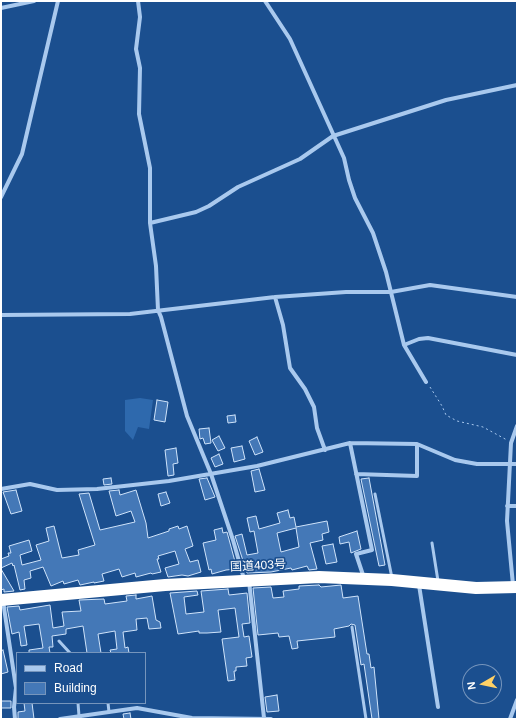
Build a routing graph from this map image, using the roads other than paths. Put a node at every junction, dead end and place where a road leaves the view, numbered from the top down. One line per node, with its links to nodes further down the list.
1 (34, 1): 5 (street)
2 (58, 1): 8 (street)
3 (138, 1): 9 (street)
4 (265, 1): 7 (street)
5 (1, 8)
6 (517, 86): 7 (street)
7 (333, 136): 9 (street); 10 (street)
8 (1, 197)
9 (150, 223): 13 (street)
10 (391, 292): 11 (street); 12 (street); 15 (street)
11 (275, 297): 13 (street); 21 (street)
12 (517, 297)
13 (158, 310): 14 (street); 24 (street)
14 (1, 315)
15 (404, 345): 16 (street); 17 (street)
16 (517, 355)
17 (426, 382)
18 (517, 426): 22 (street)
19 (350, 442): 20 (street); 21 (street); 25 (street)
20 (417, 444): 22 (street); 25 (street)
21 (325, 450): 24 (street)
22 (510, 463): 23 (street); 28 (street)
23 (517, 464)
24 (211, 474): 26 (street); 33 (street)
25 (356, 474): 31 (street)
26 (1, 488)
27 (375, 494): 32 (lane)
28 (507, 506): 29 (street); 36 (street)
29 (517, 506)
30 (432, 543): 35 (lane)
31 (364, 578): 32 (highway, 国道403号); 33 (highway, 国道403号)
32 (392, 580): 34 (highway, 国道403号)
33 (247, 581): 37 (highway, 国道403号); 47 (street)
34 (419, 583): 35 (highway, 国道403号); 44 (street)
35 (438, 585): 36 (highway, 国道403号)
36 (515, 587)
37 (1, 600): 48 (street)
38 (352, 627): 51 (lane)
39 (59, 641): 40 (lane)
40 (69, 652)
41 (517, 700): 52 (street)
42 (78, 704): 46 (lane)
43 (108, 704): 45 (lane)
44 (438, 707)
45 (109, 712): 46 (street); 47 (street)
46 (79, 716): 49 (street)
47 (264, 718): 50 (street)
48 (15, 719)
49 (60, 719)
50 (271, 719)
51 (366, 719)
52 (510, 719)

